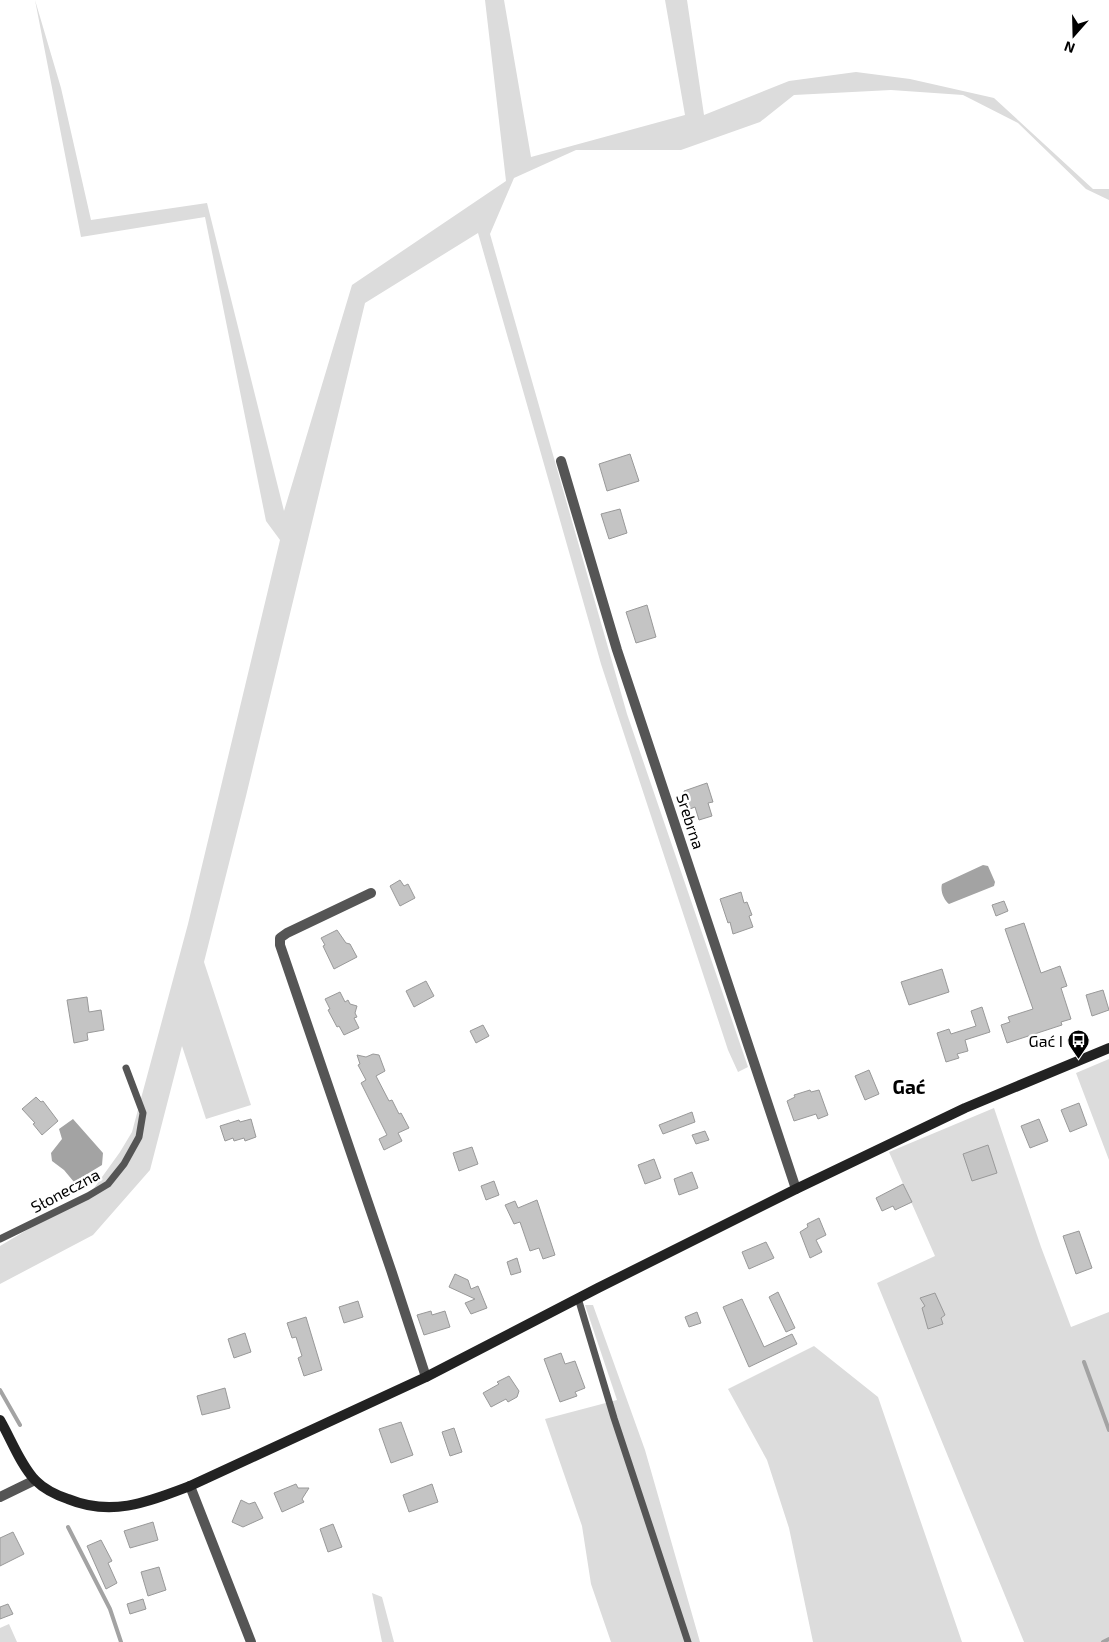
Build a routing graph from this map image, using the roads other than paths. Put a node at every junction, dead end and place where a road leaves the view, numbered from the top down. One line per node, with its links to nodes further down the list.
1 (561, 462): 5 (street, Srebrna)
2 (371, 893): 8 (street)
3 (1109, 1048): 5 (street)
4 (126, 1068): 6 (lane, Słoneczna)
5 (796, 1188): 7 (street)
6 (0, 1239)
7 (578, 1298): 8 (street); 14 (lane)
8 (426, 1377): 11 (street)
9 (0, 1420): 10 (street)
10 (35, 1480): 11 (street); 12 (street)
11 (190, 1486): 13 (street)
12 (0, 1497)
13 (252, 1642)
14 (688, 1642)

